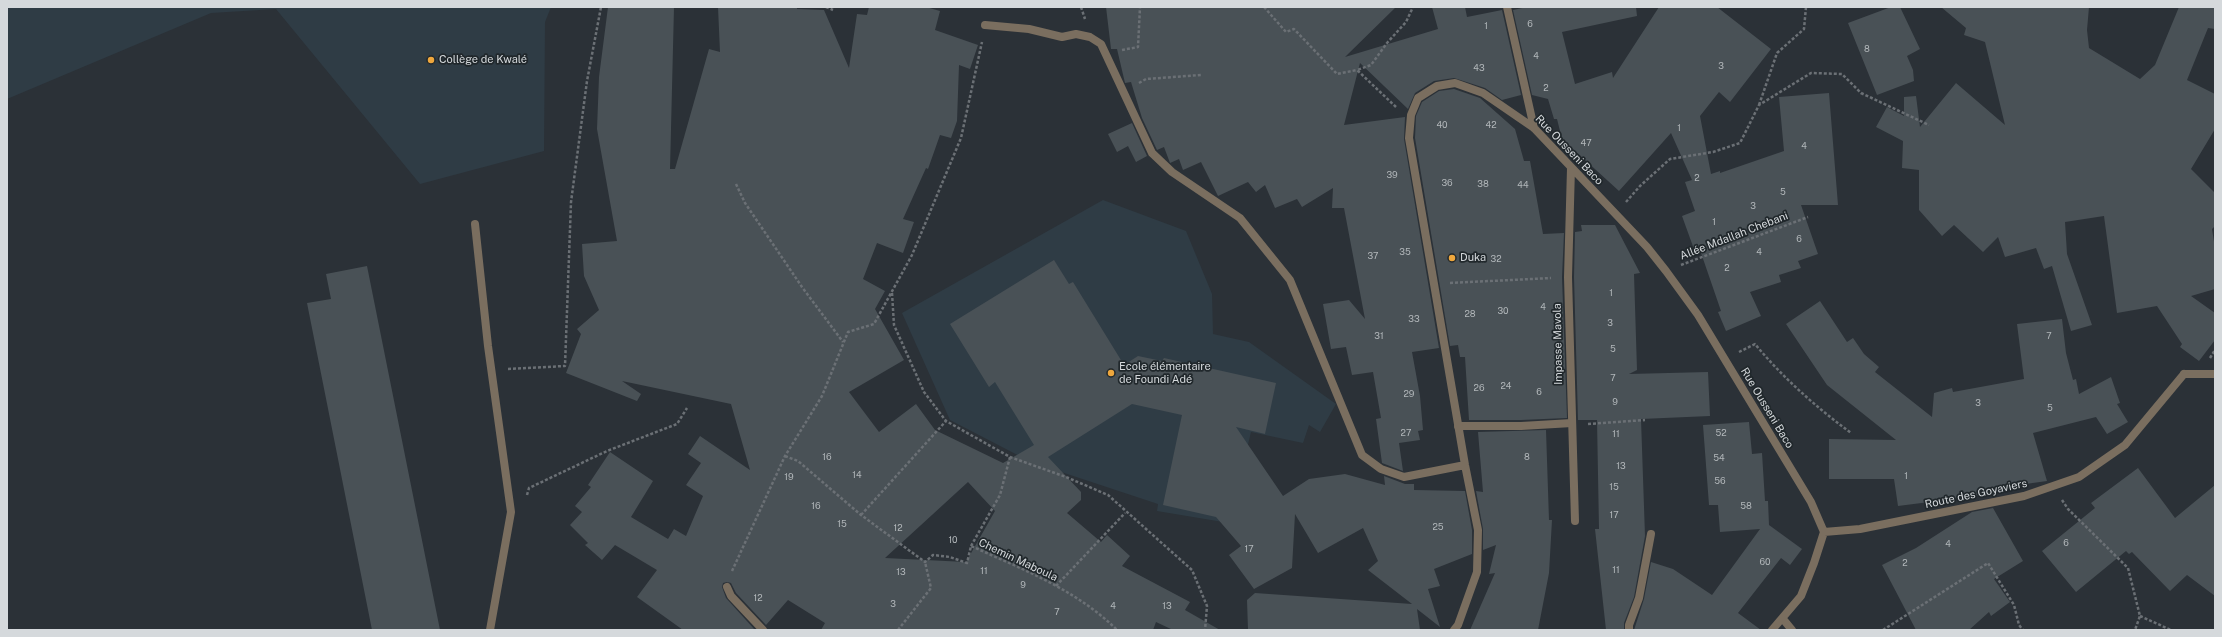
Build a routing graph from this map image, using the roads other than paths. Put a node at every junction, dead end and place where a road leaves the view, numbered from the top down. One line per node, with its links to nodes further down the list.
1 (1507, 7): 3 (street)
2 (985, 25): 9 (street)
3 (1534, 128): 4 (street, Rue Ousseni Baco); 8 (street, Rue Ousseni Baco)
4 (1571, 168): 7 (street, Impasse Mavola); 11 (street, Rue Ousseni Baco)
5 (475, 224): 15 (street)
6 (2215, 374): 11 (street, Route des Goyaviers)
7 (1572, 424): 8 (street); 10 (street, Impasse Mavola)
8 (1458, 426): 9 (street, Rue Ousseni Baco)
9 (1465, 465): 17 (street, Rue Ousseni Baco)
10 (1575, 520)
11 (1824, 532): 14 (street)
12 (1651, 534): 18 (street)
13 (727, 587): 16 (street)
14 (1783, 619): 19 (street); 20 (street)
15 (490, 630)
16 (763, 630)
17 (1454, 630)
18 (1629, 630)
19 (1772, 630)
20 (1792, 630)

